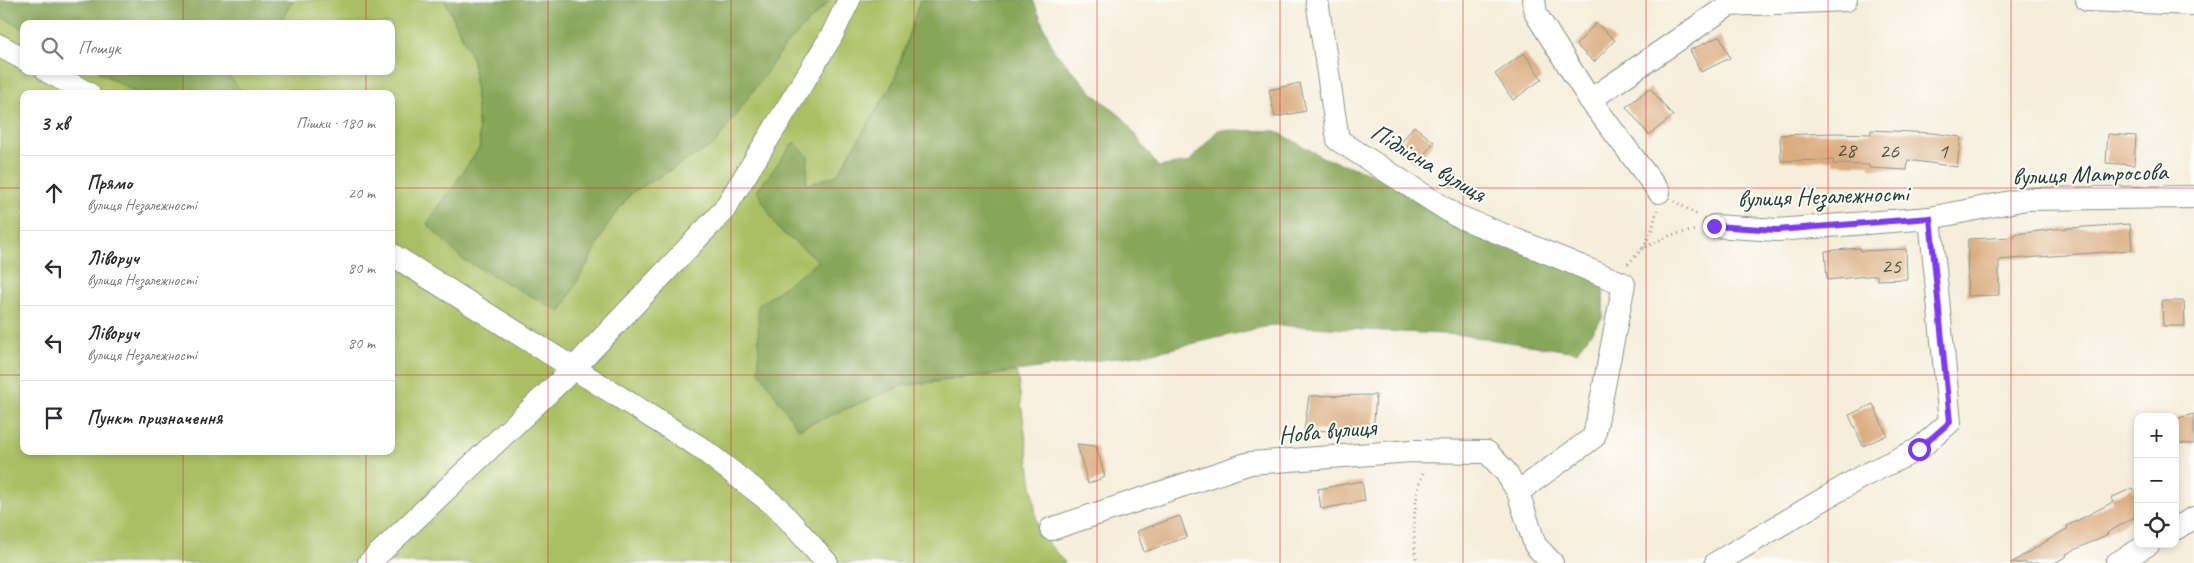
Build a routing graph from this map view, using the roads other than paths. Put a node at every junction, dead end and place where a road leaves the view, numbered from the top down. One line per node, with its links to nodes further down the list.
1 (849, 0): 18 (street)
2 (1317, 0): 19 (street, Підлісна вулиця)
3 (1534, 0): 12 (street)
4 (1846, 0): 7 (street)
5 (2087, 0): 6 (street)
6 (2194, 4)
7 (1712, 9): 12 (street)
8 (0, 46): 9 (street)
9 (20, 57)
10 (54, 75): 11 (street)
11 (82, 90)
12 (1590, 100): 13 (street)
13 (1659, 192)
14 (2194, 197): 15 (street, вулиця Матросова)
15 (1930, 218): 16 (street, вулиця Незалежності); 27 (street, вулиця Незалежності)
16 (1714, 226)
17 (395, 257): 18 (street)
18 (573, 369): 24 (street); 25 (street)
19 (1518, 492): 22 (street, Нова вулиця); 26 (street, Нова вулиця)
20 (2194, 518): 21 (street)
21 (2179, 527)
22 (1051, 529)
23 (2142, 548): 28 (street)
24 (369, 563)
25 (828, 563)
26 (1552, 563)
27 (1716, 563)
28 (2117, 563)

